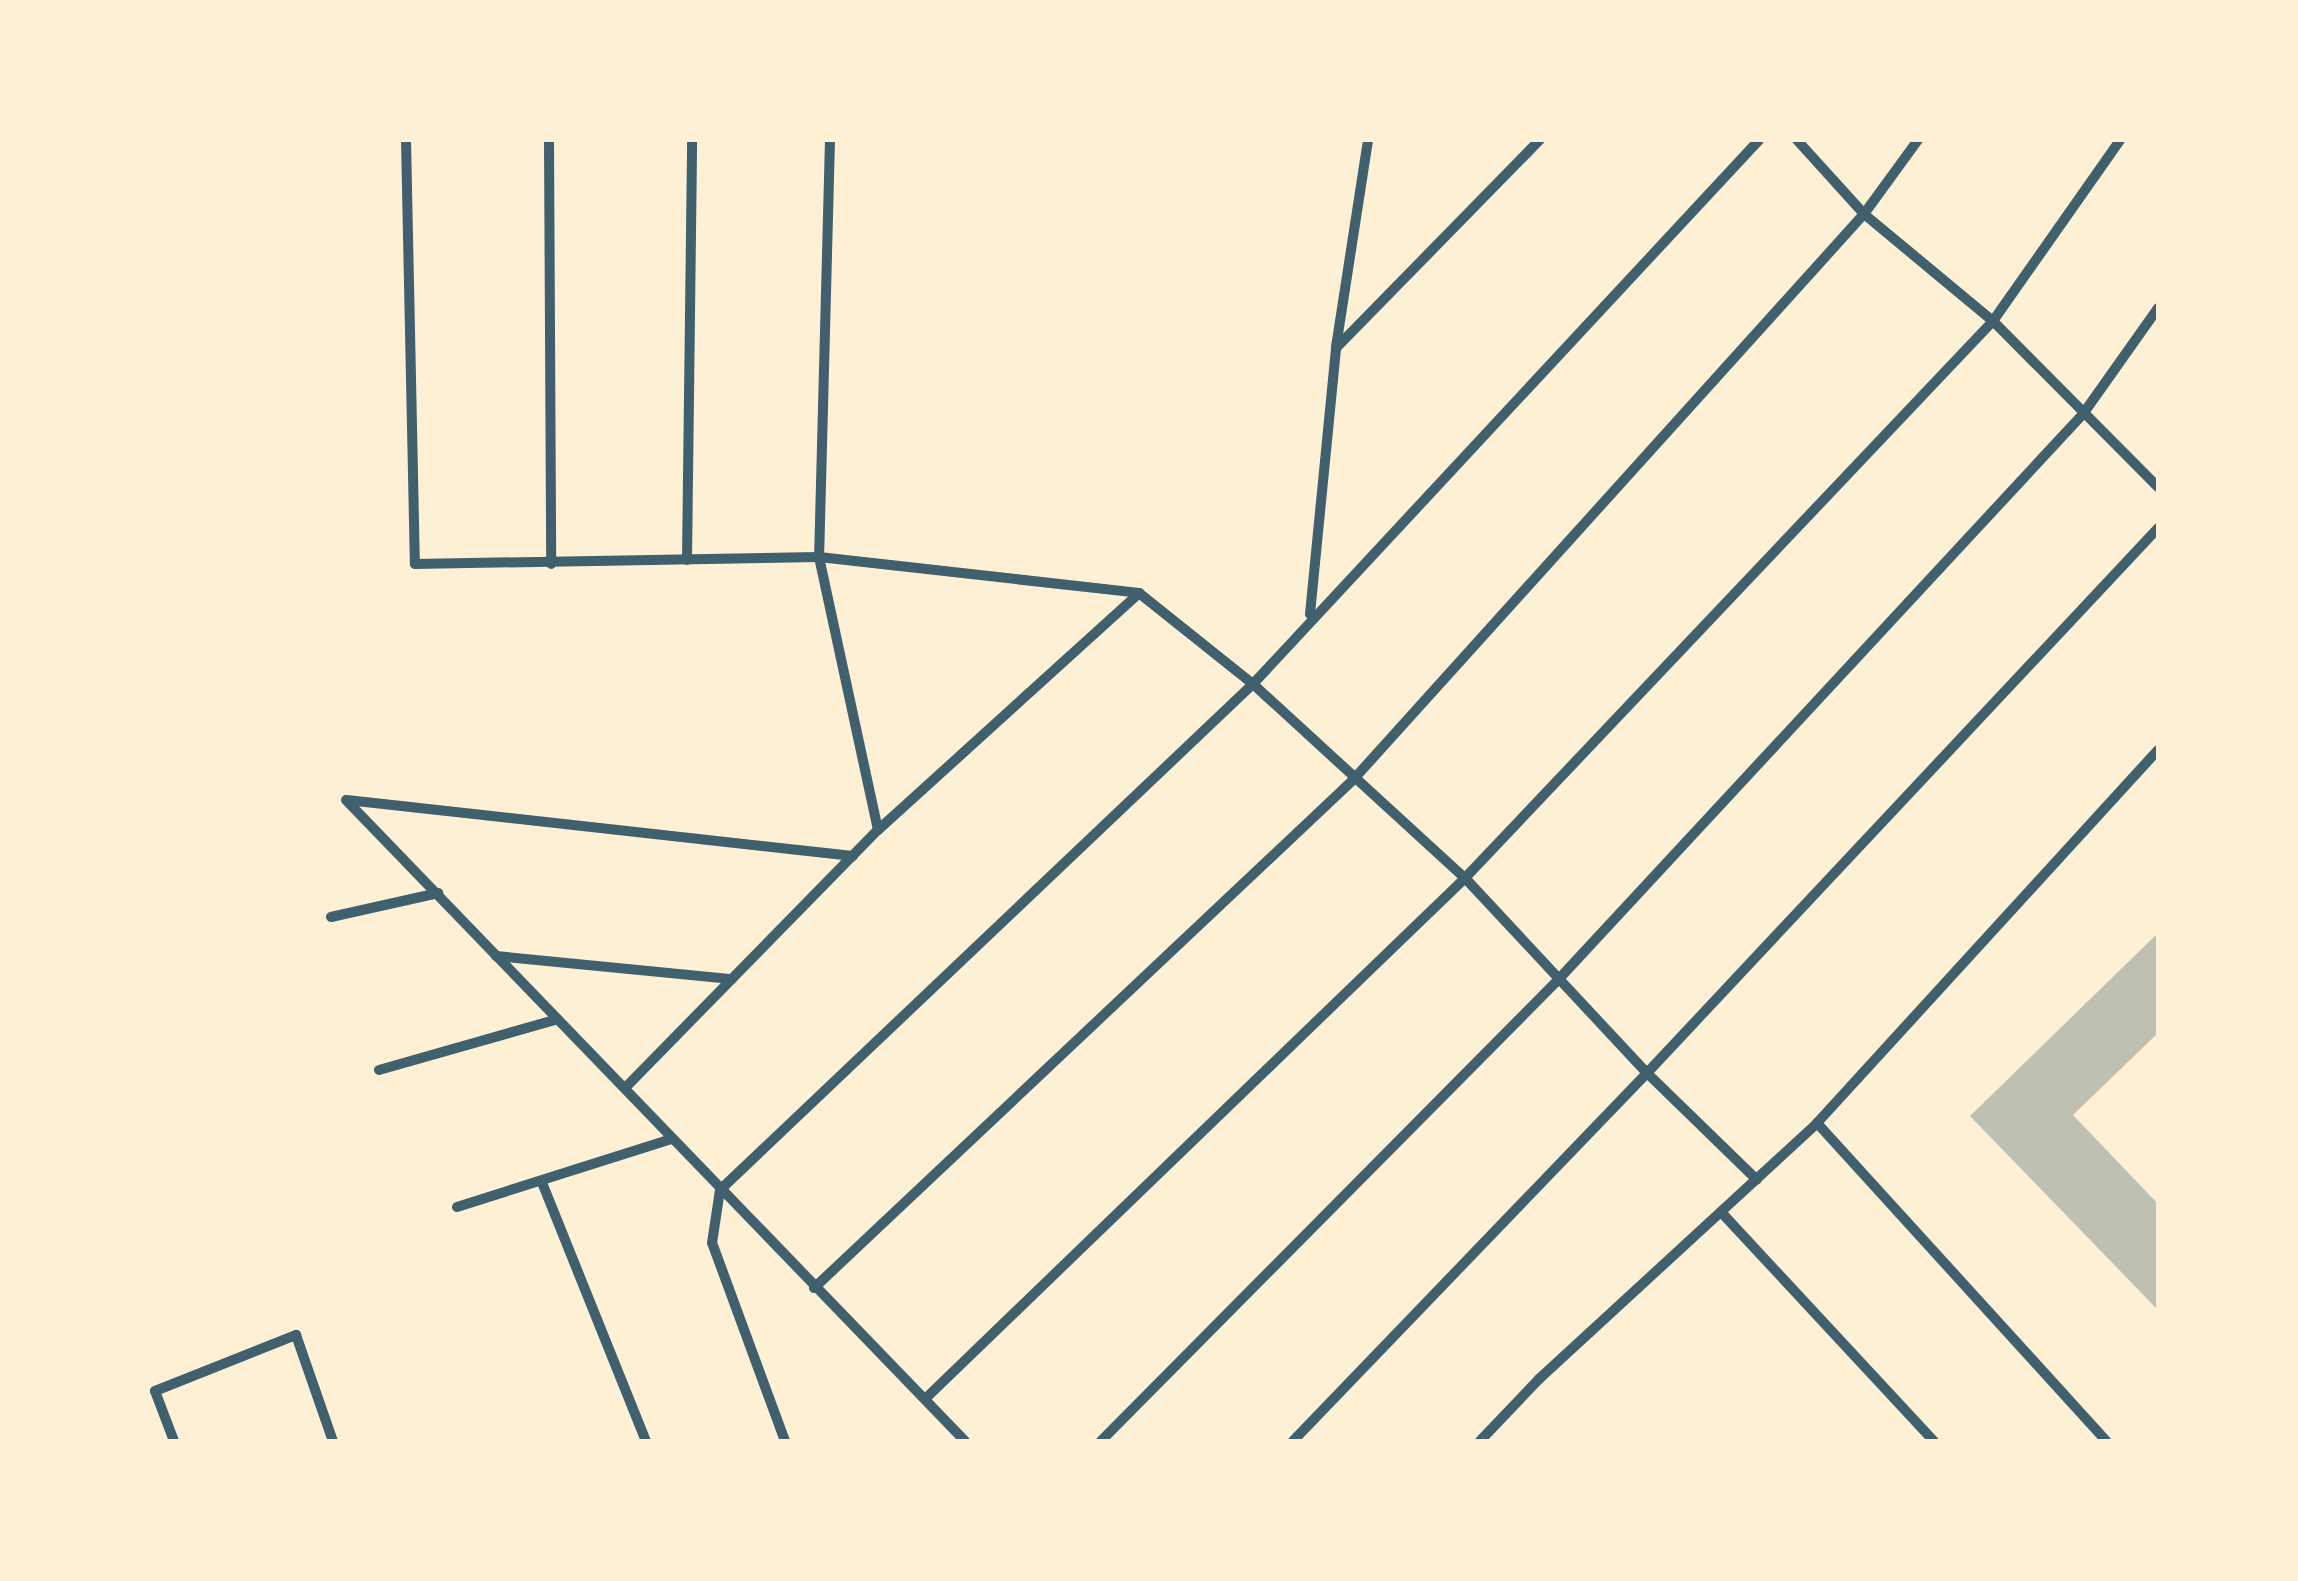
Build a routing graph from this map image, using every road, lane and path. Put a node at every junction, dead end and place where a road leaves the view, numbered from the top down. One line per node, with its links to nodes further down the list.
1 (406, 140): 20 (street)
2 (549, 140): 20 (street)
3 (692, 140): 19 (street)
4 (830, 140): 18 (street)
5 (1368, 140): 14 (street)
6 (1540, 140): 14 (street)
7 (1759, 140): 22 (street)
8 (1797, 140): 11 (street)
9 (1918, 140): 11 (street)
10 (2120, 140): 13 (street)
11 (1864, 214): 13 (street); 25 (street)
12 (2158, 308): 15 (street)
13 (1993, 321): 15 (street); 28 (street)
14 (1336, 348): 22 (street)
15 (2084, 414): 16 (street); 33 (street)
16 (2158, 488)
17 (2158, 528): 36 (street)
18 (819, 557): 19 (street); 21 (street); 26 (street)
19 (687, 560): 20 (street)
20 (551, 564)
21 (1139, 593): 23 (street); 26 (street)
22 (1310, 615): 23 (street)
23 (1252, 684): 25 (street); 42 (street)
24 (2158, 750): 38 (street)
25 (1352, 780): 28 (street); 45 (street)
26 (878, 830): 27 (street)
27 (853, 856): 29 (street); 32 (street)
28 (1465, 878): 33 (street); 46 (street)
29 (438, 892): 30 (street); 31 (street)
30 (331, 918)
31 (496, 956): 32 (street); 34 (street)
32 (732, 979): 37 (street)
33 (1557, 980): 36 (street); 52 (street)
34 (555, 1020): 35 (street); 37 (street)
35 (379, 1070)
36 (1647, 1073): 40 (street); 53 (street)
37 (627, 1086): 39 (street)
38 (1818, 1123): 40 (street); 56 (street)
39 (672, 1139): 41 (street); 42 (street)
40 (1757, 1180): 44 (street)
41 (543, 1185): 43 (street); 49 (street)
42 (720, 1190): 45 (street); 50 (street)
43 (457, 1207)
44 (1721, 1212): 54 (street); 55 (street)
45 (814, 1288): 46 (street)
46 (926, 1399): 51 (street)
47 (174, 1441): 48 (street)
48 (333, 1441)
49 (646, 1441)
50 (785, 1441)
51 (966, 1441)
52 (1101, 1441)
53 (1294, 1441)
54 (1480, 1441)
55 (1934, 1441)
56 (2106, 1441)

